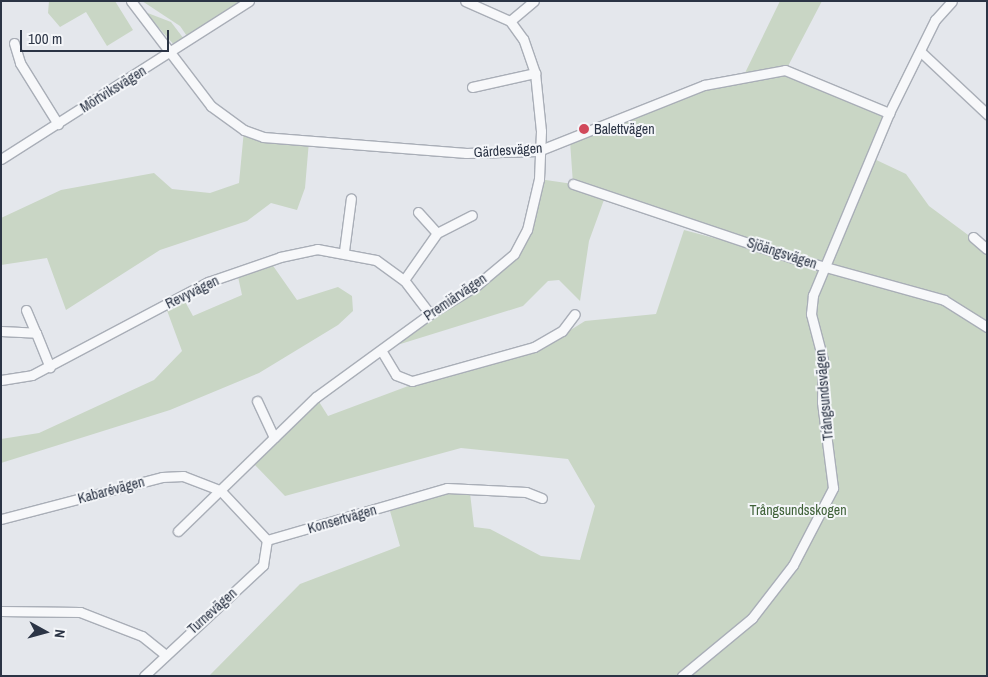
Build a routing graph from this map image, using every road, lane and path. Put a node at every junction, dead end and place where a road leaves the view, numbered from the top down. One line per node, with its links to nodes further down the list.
1 (131, 1): 9 (street, Gärdesvägen)
2 (249, 1): 9 (street, Mörtviksvägen)
3 (465, 1): 6 (street)
4 (534, 1): 6 (street)
5 (952, 1): 8 (street, Trångsundsvägen)
6 (510, 21): 10 (street)
7 (14, 43): 14 (street)
8 (921, 52): 12 (street, Trångsundsvägen); 13 (street)
9 (170, 54): 14 (street, Mörtviksvägen); 15 (street, Gärdesvägen)
10 (535, 74): 11 (street); 15 (street)
11 (472, 86)
12 (889, 113): 15 (street, Gärdesvägen); 25 (street, Trångsundsvägen)
13 (987, 114)
14 (58, 124): 16 (street, Mörtviksvägen)
15 (538, 151): 28 (street, Premiärvägen)
16 (1, 159)
17 (573, 184): 25 (street, Sjöängsvägen)
18 (351, 198): 24 (street)
19 (418, 212): 21 (street)
20 (472, 215): 21 (street)
21 (437, 233): 26 (street)
22 (973, 237): 23 (street)
23 (987, 249)
24 (344, 251): 26 (street, Revyvägen); 34 (street, Revyvägen)
25 (822, 266): 30 (street, Sjöängsvägen); 46 (street, Trångsundsvägen)
26 (404, 280): 28 (street, Revyvägen)
27 (26, 310): 32 (street)
28 (430, 314): 33 (street, Premiärvägen)
29 (575, 314): 33 (street)
30 (985, 322)
31 (1, 331): 32 (street)
32 (36, 333): 34 (street)
33 (381, 350): 37 (street, Premiärvägen)
34 (50, 367): 35 (street, Revyvägen)
35 (1, 380)
36 (257, 401): 37 (street)
37 (274, 437): 38 (street, Premiärvägen)
38 (220, 490): 40 (street, Kabarévägen); 41 (street); 42 (street)
39 (542, 498): 42 (street, Konsertvägen)
40 (1, 519)
41 (178, 531)
42 (267, 540): 44 (street, Turnevägen)
43 (1, 611): 44 (street)
44 (164, 654): 45 (street, Turnevägen)
45 (144, 676)
46 (682, 676)

